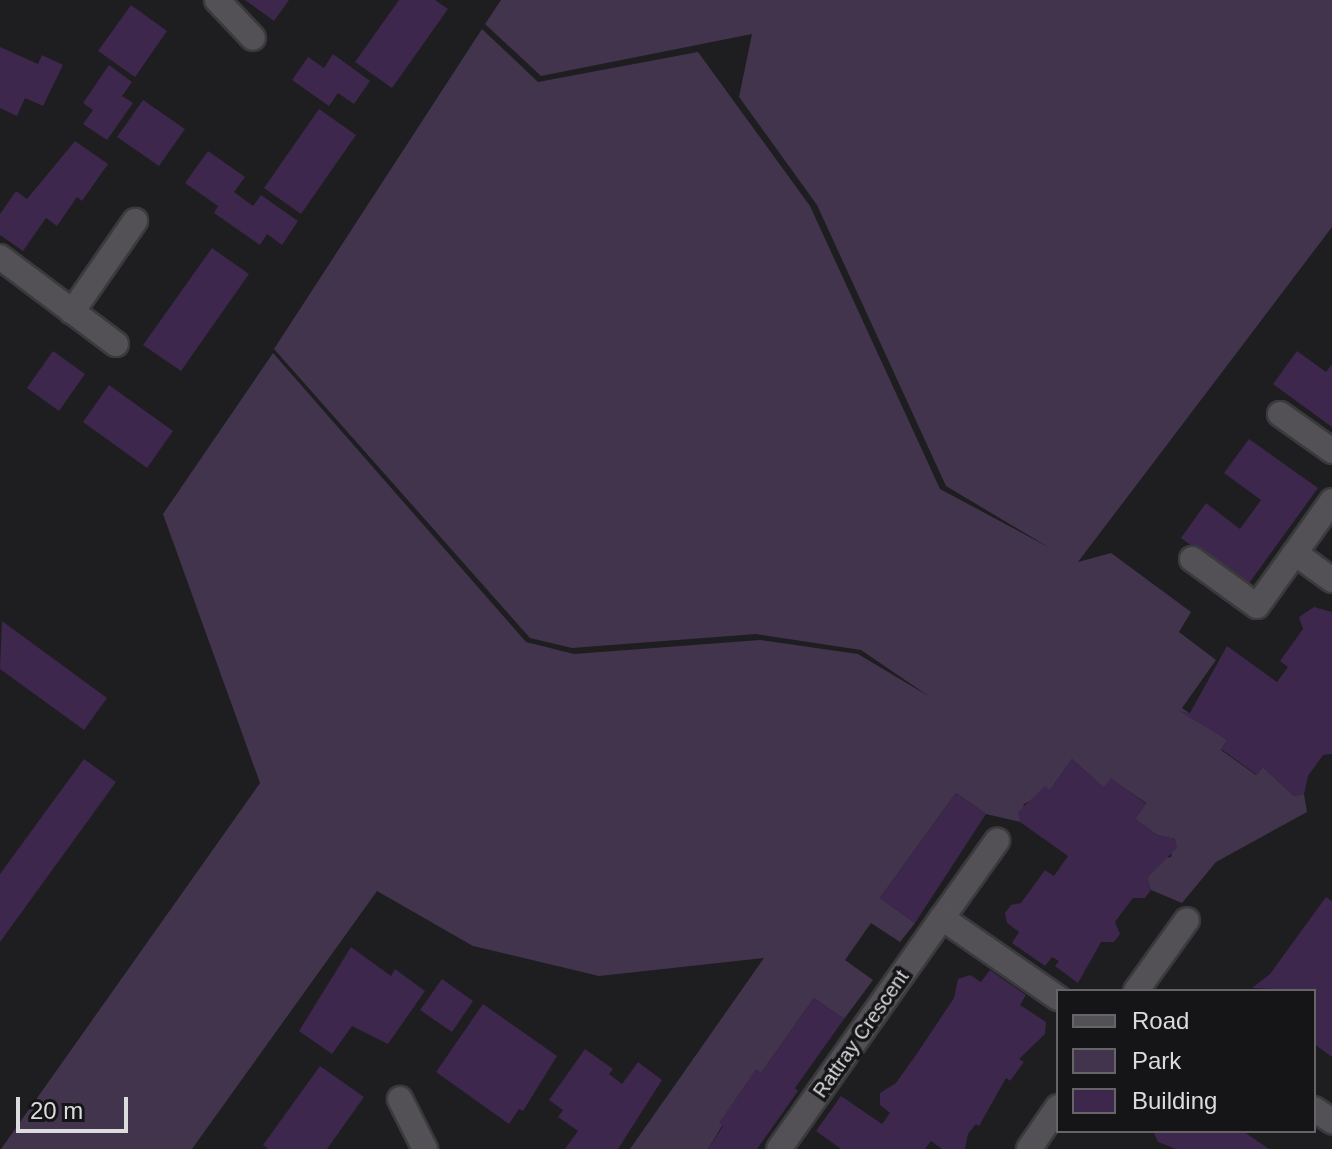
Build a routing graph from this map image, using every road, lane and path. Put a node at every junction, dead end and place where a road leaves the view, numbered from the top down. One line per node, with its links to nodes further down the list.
1 (217, 0): 2 (street)
2 (253, 38)
3 (135, 221): 5 (street)
4 (0, 257): 5 (street)
5 (72, 312): 6 (street)
6 (116, 344)
7 (1280, 414): 8 (street)
8 (1332, 451)
9 (1332, 501): 10 (street)
10 (1295, 553): 11 (street); 12 (street)
11 (1192, 559)
12 (1332, 580)
13 (997, 841): 14 (street, Rattray Crescent)
14 (942, 918): 17 (street); 21 (street, Rattray Crescent)
15 (1187, 920): 16 (street)
16 (1141, 989)
17 (1056, 997)
18 (400, 1099): 20 (street)
19 (1056, 1110): 22 (street)
20 (425, 1149)
21 (779, 1149)
22 (1029, 1149)

